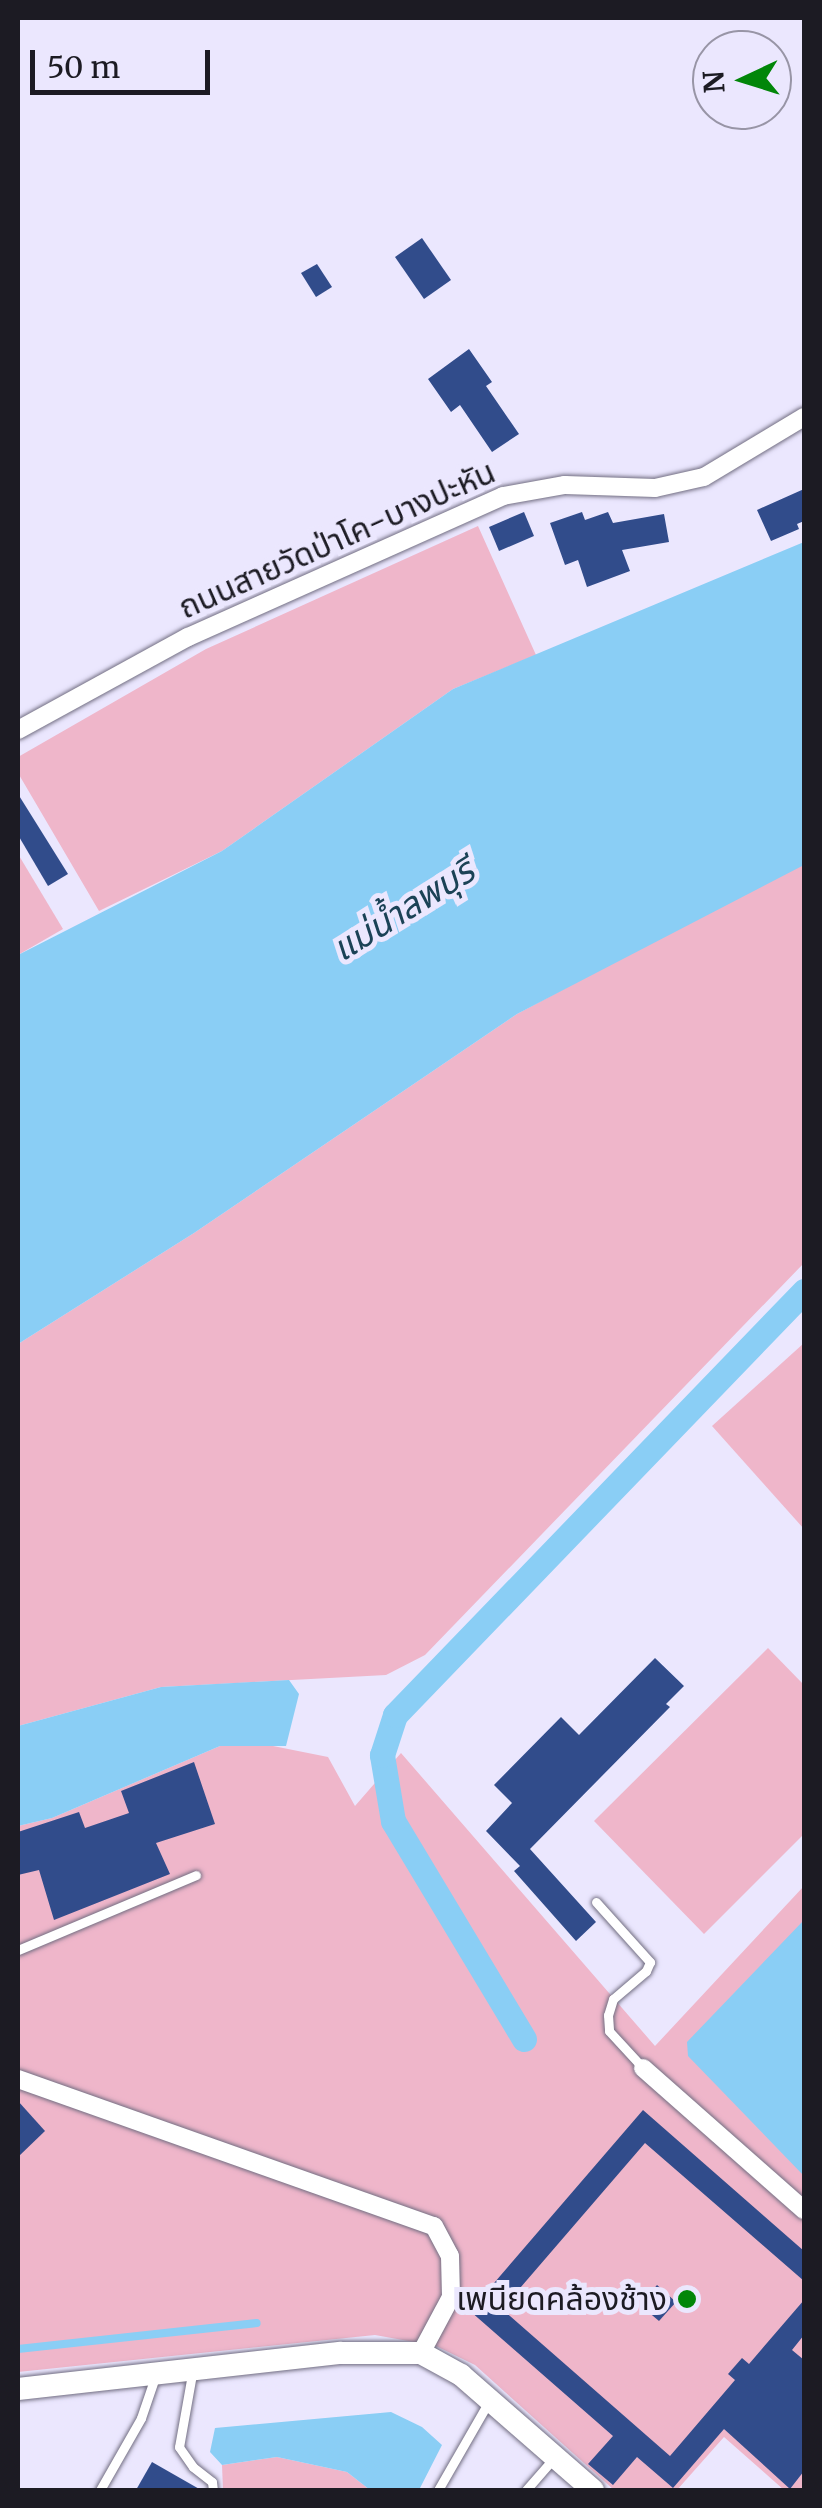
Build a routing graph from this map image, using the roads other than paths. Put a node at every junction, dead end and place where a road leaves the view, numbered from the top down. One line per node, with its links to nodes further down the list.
1 (804, 417): 2 (street, ถนนสายวัดป่าโค-บางปะหัน)
2 (18, 730)
3 (196, 1875): 5 (lane)
4 (596, 1902): 6 (lane)
5 (18, 1950)
6 (642, 2068): 8 (street)
7 (18, 2079): 9 (street)
8 (804, 2210)
9 (421, 2352): 10 (street); 13 (street)
10 (192, 2371): 11 (street); 16 (lane)
11 (156, 2375): 12 (street); 15 (lane)
12 (18, 2389)
13 (490, 2400): 14 (street); 17 (lane)
14 (555, 2457): 18 (lane); 19 (street)
15 (100, 2490)
16 (213, 2490)
17 (438, 2490)
18 (526, 2490)
19 (594, 2490)

